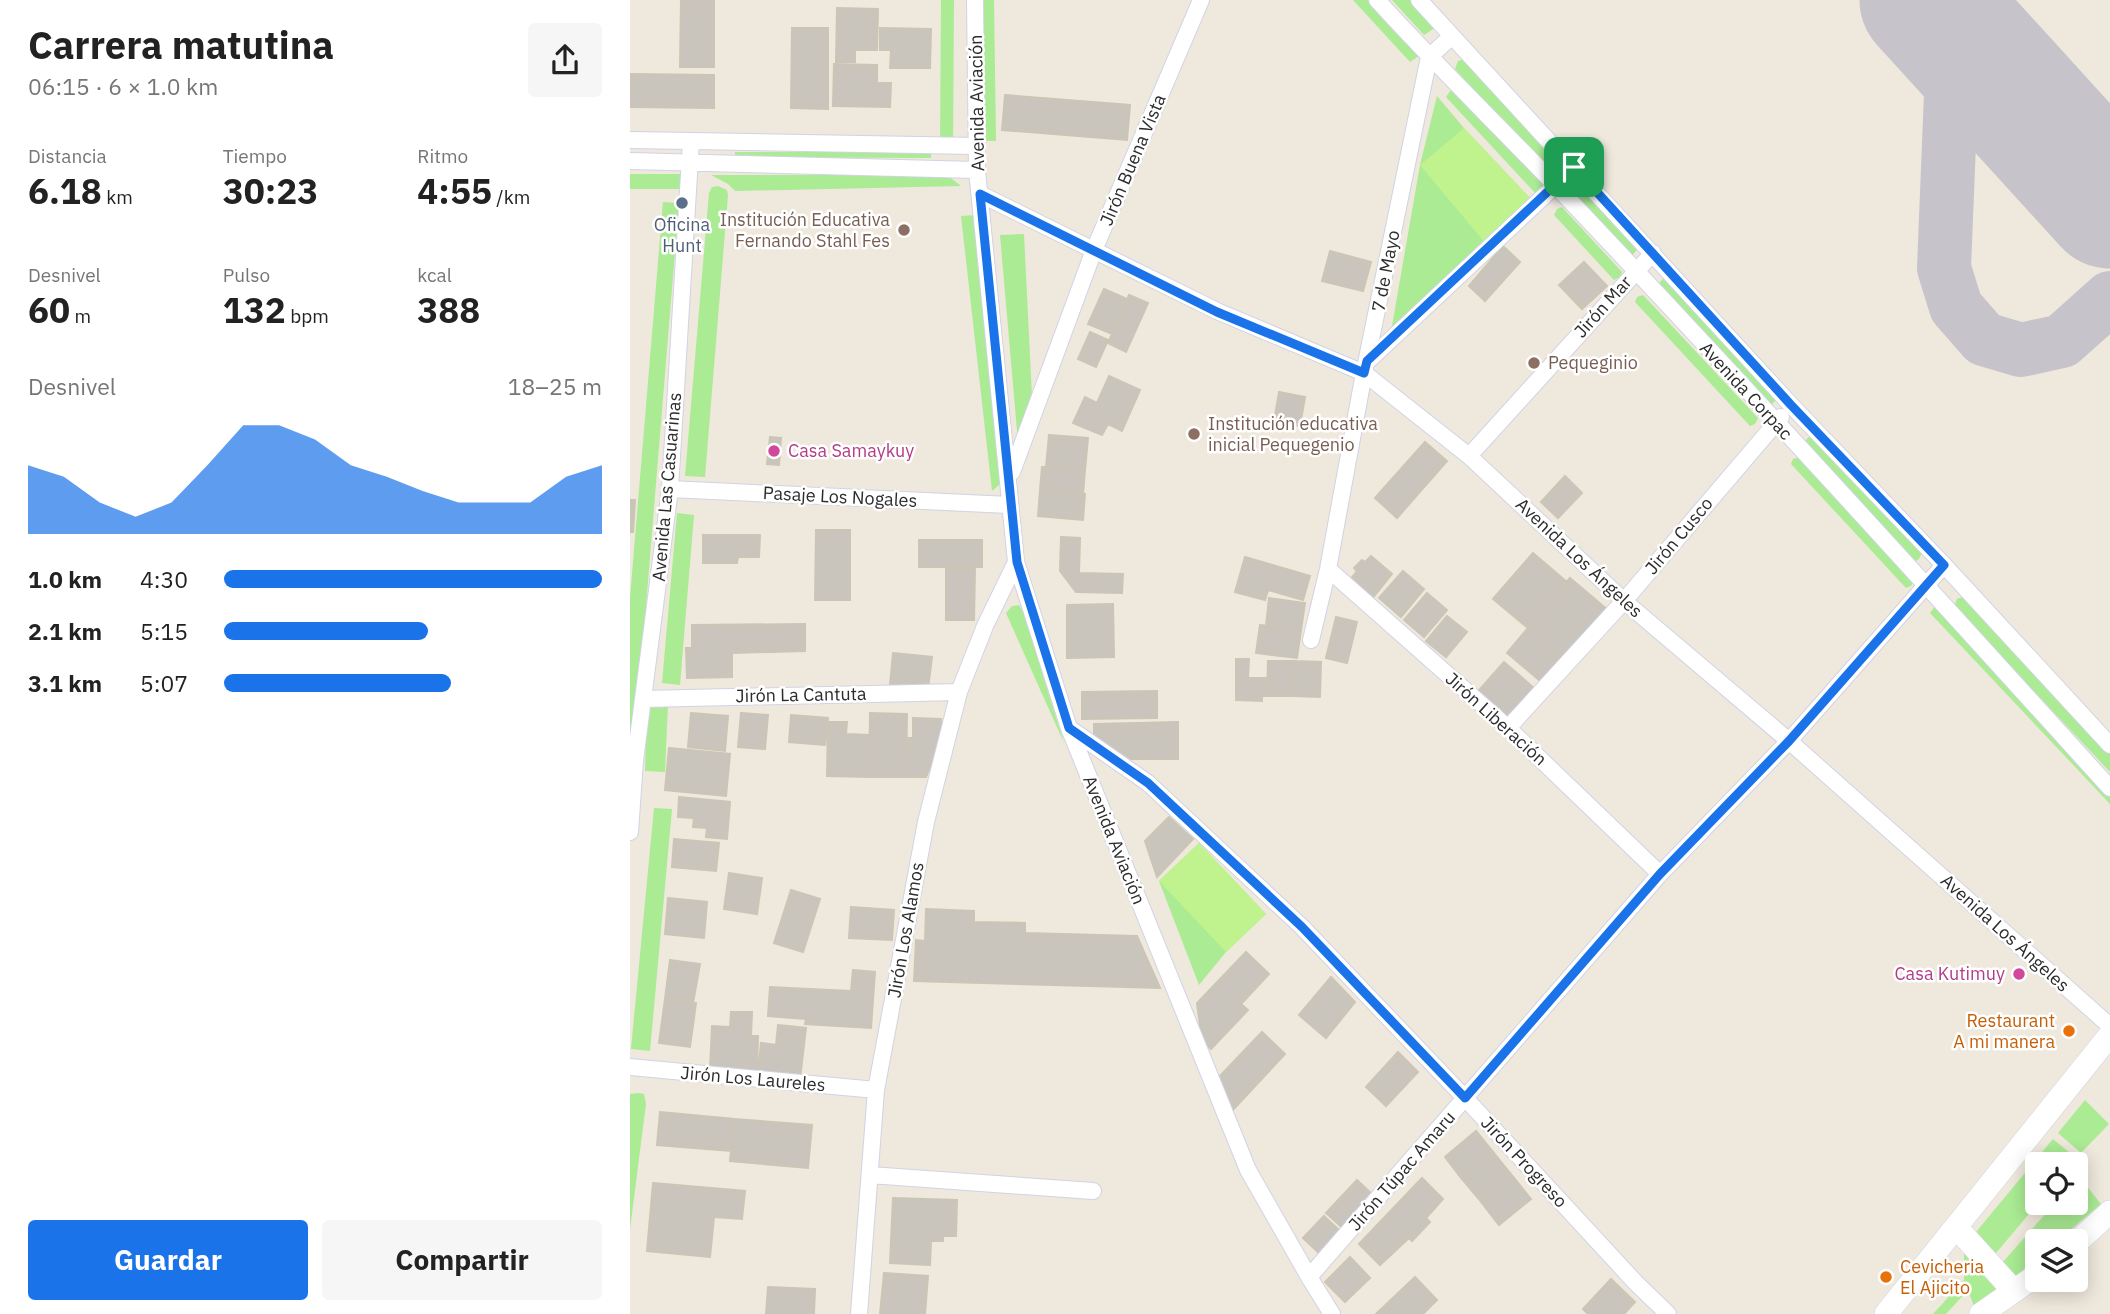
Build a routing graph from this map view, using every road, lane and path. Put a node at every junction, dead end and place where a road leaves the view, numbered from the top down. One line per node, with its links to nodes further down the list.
1 (975, 0): 9 (street, Avenida Aviación)
2 (1201, 0): 16 (street, Jirón Buena Vista)
3 (1377, 0): 6 (street, Avenida Corpac)
4 (1419, 0): 5 (street, Avenida Corpac)
5 (1452, 36): 6 (street); 12 (street, Avenida Corpac)
6 (1429, 57): 14 (street, Avenida Corpac); 19 (street, 7 de Mayo)
7 (630, 140): 8 (street)
8 (691, 141): 9 (street); 11 (street, Avenida Las Casuarinas)
9 (976, 146): 13 (street, Avenida Aviación)
10 (630, 161): 11 (street)
11 (691, 163): 13 (street); 24 (street, Avenida Las Casuarinas)
12 (1574, 167): 14 (street); 17 (street, Avenida Corpac)
13 (977, 170): 15 (street, Avenida Aviación)
14 (1556, 186): 18 (street, Avenida Corpac); 19 (street)
15 (980, 194): 16 (street, Avenida Los Ángeles); 23 (street, Avenida Aviación)
16 (1094, 250): 19 (street, Avenida Los Ángeles); 23 (street, Jirón Buena Vista)
17 (1653, 253): 18 (street, Jirón Mar); 20 (street, Avenida Corpac)
18 (1635, 271): 21 (street, Avenida Corpac); 22 (street, Jirón Mar)
19 (1366, 367): 22 (street, Avenida Los Ángeles); 28 (street, 7 de Mayo)
20 (1791, 405): 21 (street, Jirón Cusco); 27 (street, Avenida Corpac)
21 (1775, 423): 29 (street, Avenida Corpac); 30 (street, Jirón Cusco)
22 (1469, 456): 30 (street, Avenida Los Ángeles)
23 (1010, 478): 25 (street, Avenida Aviación)
24 (670, 489): 25 (street, Pasaje Los Nogales); 33 (street, Avenida Las Casuarinas)
25 (1010, 505): 26 (street, Avenida Aviación)
26 (1017, 562): 32 (street, Jirón Los Alamos); 34 (street, Avenida Aviación)
27 (1944, 565): 29 (street, Jirón Túpac Amaru); 37 (street, Avenida Corpac)
28 (1328, 569): 31 (street, 7 de Mayo); 35 (street, Jirón Liberación)
29 (1926, 585): 36 (street, Jirón Túpac Amaru); 39 (street, Avenida Corpac)
30 (1624, 601): 35 (street, Jirón Cusco); 36 (street, Avenida Los Ángeles)
31 (1311, 640)
32 (958, 692): 33 (street, Jirón La Cantuta); 45 (street, Jirón Los Alamos)
33 (644, 699): 38 (street, Avenida Las Casuarinas)
34 (1069, 728): 46 (street, Jirón Progreso); 52 (street, Avenida Aviación)
35 (1508, 728): 41 (street, Jirón Liberación)
36 (1789, 741): 41 (street, Jirón Túpac Amaru); 42 (street, Avenida Los Ángeles)
37 (2110, 744)
38 (633, 761): 40 (street, Avenida Las Casuarinas)
39 (2110, 788)
40 (630, 832)
41 (1660, 874): 46 (street, Jirón Túpac Amaru)
42 (2110, 1026)
43 (2110, 1035): 50 (street)
44 (630, 1068): 45 (street, Jirón Los Laureles)
45 (876, 1090): 47 (street, Jirón Los Alamos)
46 (1465, 1098): 52 (street, Jirón Túpac Amaru); 57 (street, Jirón Progreso)
47 (870, 1175): 48 (street); 55 (street, Jirón Los Alamos)
48 (1093, 1191)
49 (2110, 1212): 51 (street)
50 (1957, 1228): 54 (street); 58 (street)
51 (2088, 1232)
52 (1309, 1277): 56 (street, Avenida Aviación)
53 (2025, 1282): 54 (street)
54 (2013, 1290): 59 (street)
55 (859, 1314)
56 (1332, 1314)
57 (1668, 1314)
58 (1886, 1314)
59 (1981, 1314)

